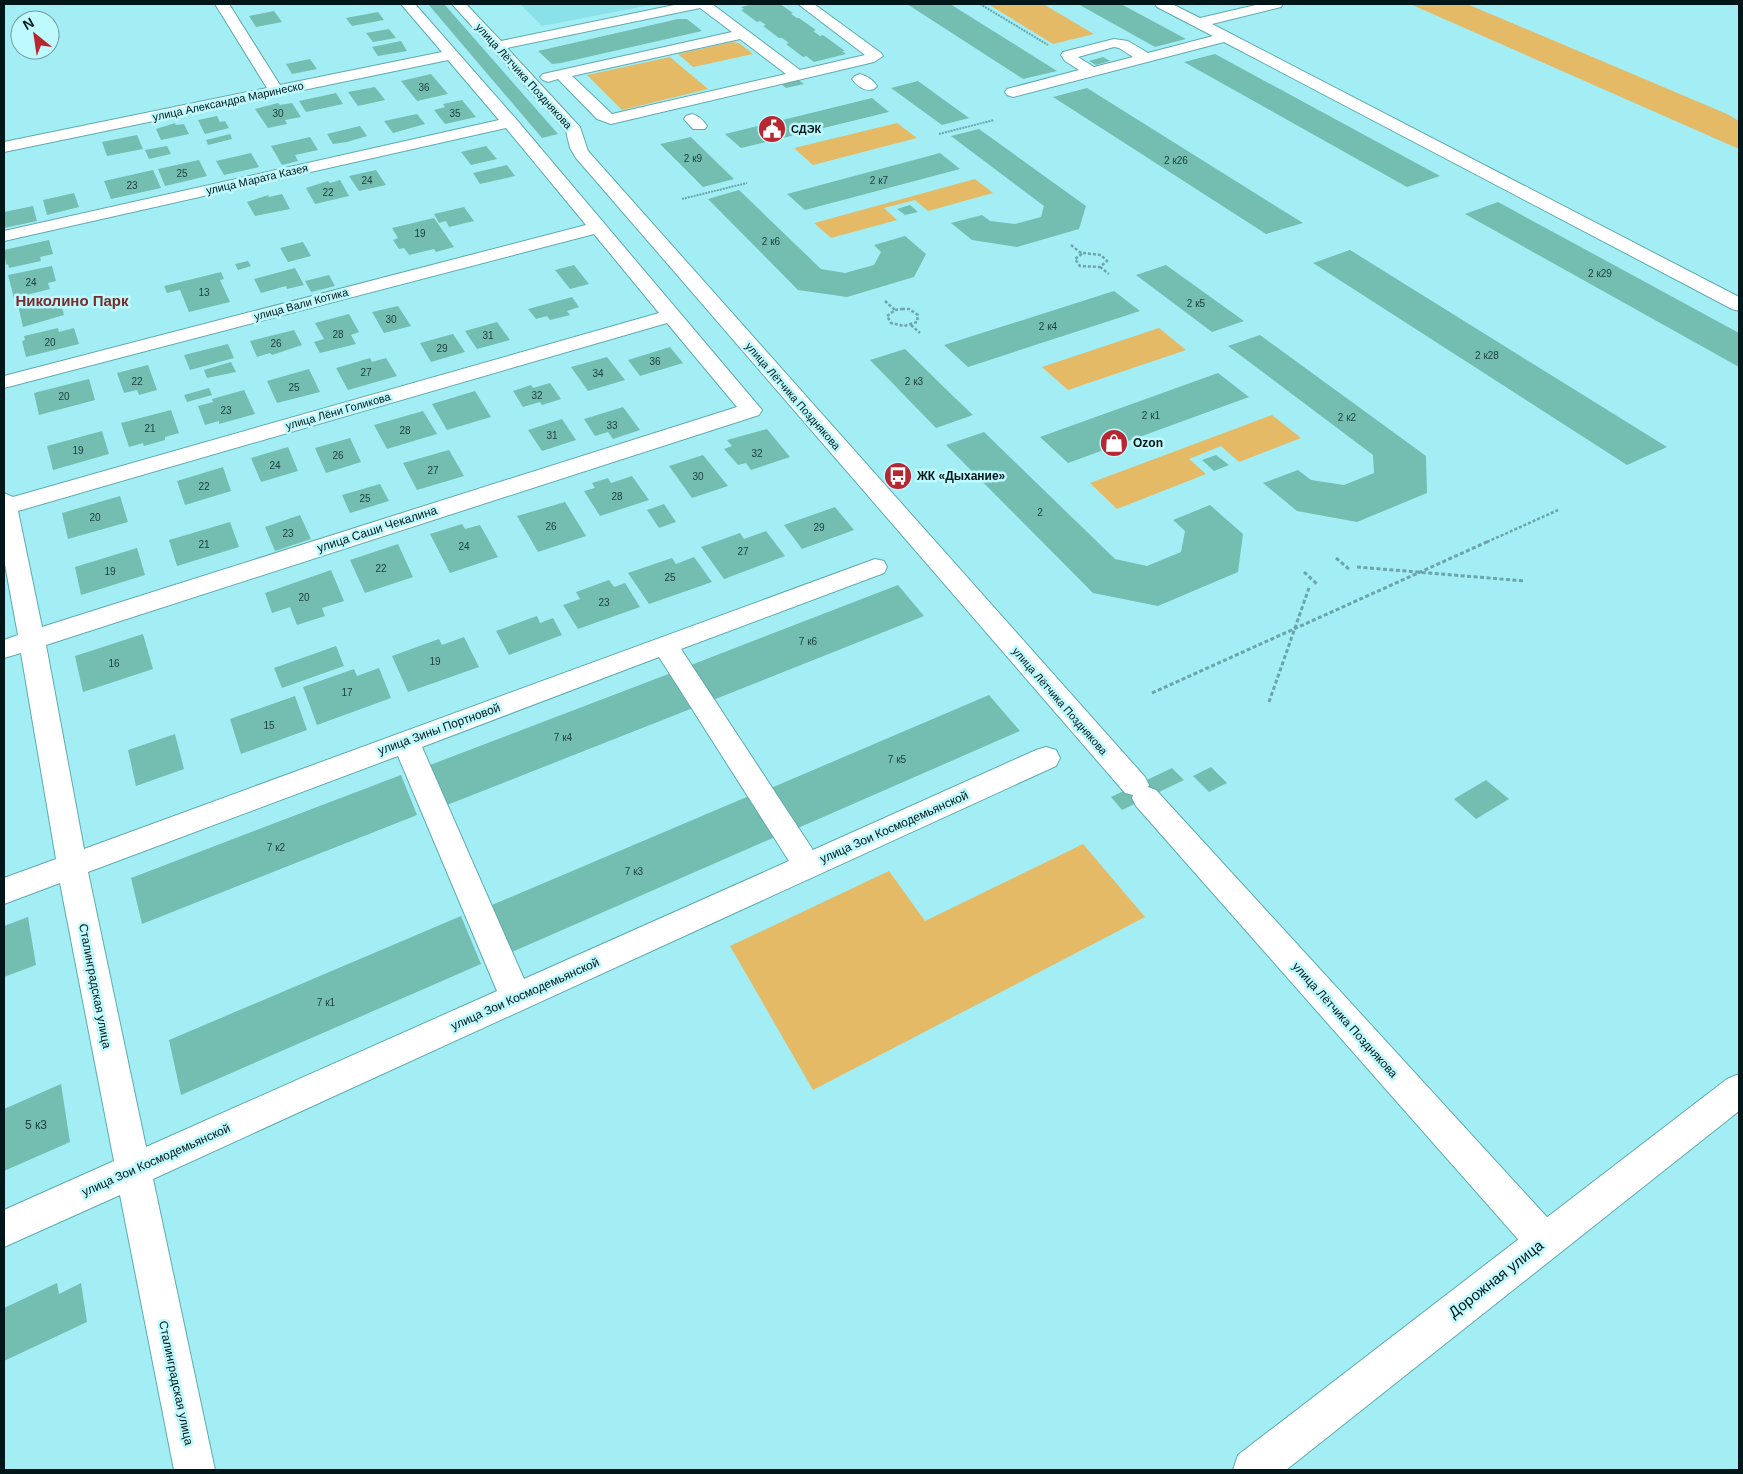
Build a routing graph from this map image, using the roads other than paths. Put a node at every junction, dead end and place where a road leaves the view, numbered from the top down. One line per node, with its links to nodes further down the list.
1 (222, 4): 19 (street)
2 (408, 4): 13 (street)
3 (459, 4): 12 (street, улица Лётчика Позднякова)
4 (698, 4): 12 (street)
5 (704, 4): 10 (street)
6 (805, 4): 17 (street)
7 (1162, 4): 9 (street)
8 (1276, 4): 9 (street)
9 (1199, 23): 11 (street)
10 (743, 34): 16 (street); 17 (street)
11 (1227, 37): 14 (street); 25 (street)
12 (497, 46): 18 (street, улица Лётчика Позднякова)
13 (452, 55): 19 (street, улица Александра Маринеско); 21 (street)
14 (1146, 58): 15 (street); 15 (street)
15 (1092, 72): 20 (street)
16 (561, 74): 17 (street); 18 (street)
17 (798, 76)
18 (529, 82): 42 (street, улица Лётчика Позднякова)
19 (276, 91): 22 (street, улица Александра Маринеско)
20 (1013, 92)
21 (510, 122): 23 (street); 24 (street, улица Марата Казея)
22 (4, 147)
23 (598, 227): 26 (street); 27 (street, улица Вали Котика)
24 (4, 236)
25 (1739, 305)
26 (672, 315): 28 (street, улица Лёни Голикова); 30 (street, улица Саши Чекалина)
27 (4, 382)
28 (4, 504): 30 (street, Сталинградская улица)
29 (875, 567): 31 (street, улица Зины Портновой)
30 (32, 639): 32 (street, улица Саши Чекалина); 35 (street, Сталинградская улица)
31 (665, 645): 33 (street, улица Зины Портновой); 36 (street)
32 (4, 649)
33 (406, 741): 35 (street, улица Зины Портновой); 38 (street)
34 (1046, 758): 36 (street, улица Зои Космодемьянской)
35 (72, 866): 37 (street, улица Зины Портновой); 40 (street, Сталинградская улица)
36 (808, 866): 38 (street, улица Зои Космодемьянской)
37 (4, 891)
38 (516, 998): 40 (street, улица Зои Космодемьянской)
39 (1739, 1090): 42 (street, Дорожная улица)
40 (132, 1171): 41 (street, улица Зои Космодемьянской); 43 (street, Сталинградская улица)
41 (4, 1229)
42 (1544, 1241): 44 (street, Дорожная улица)
43 (194, 1470)
44 (1253, 1470)

